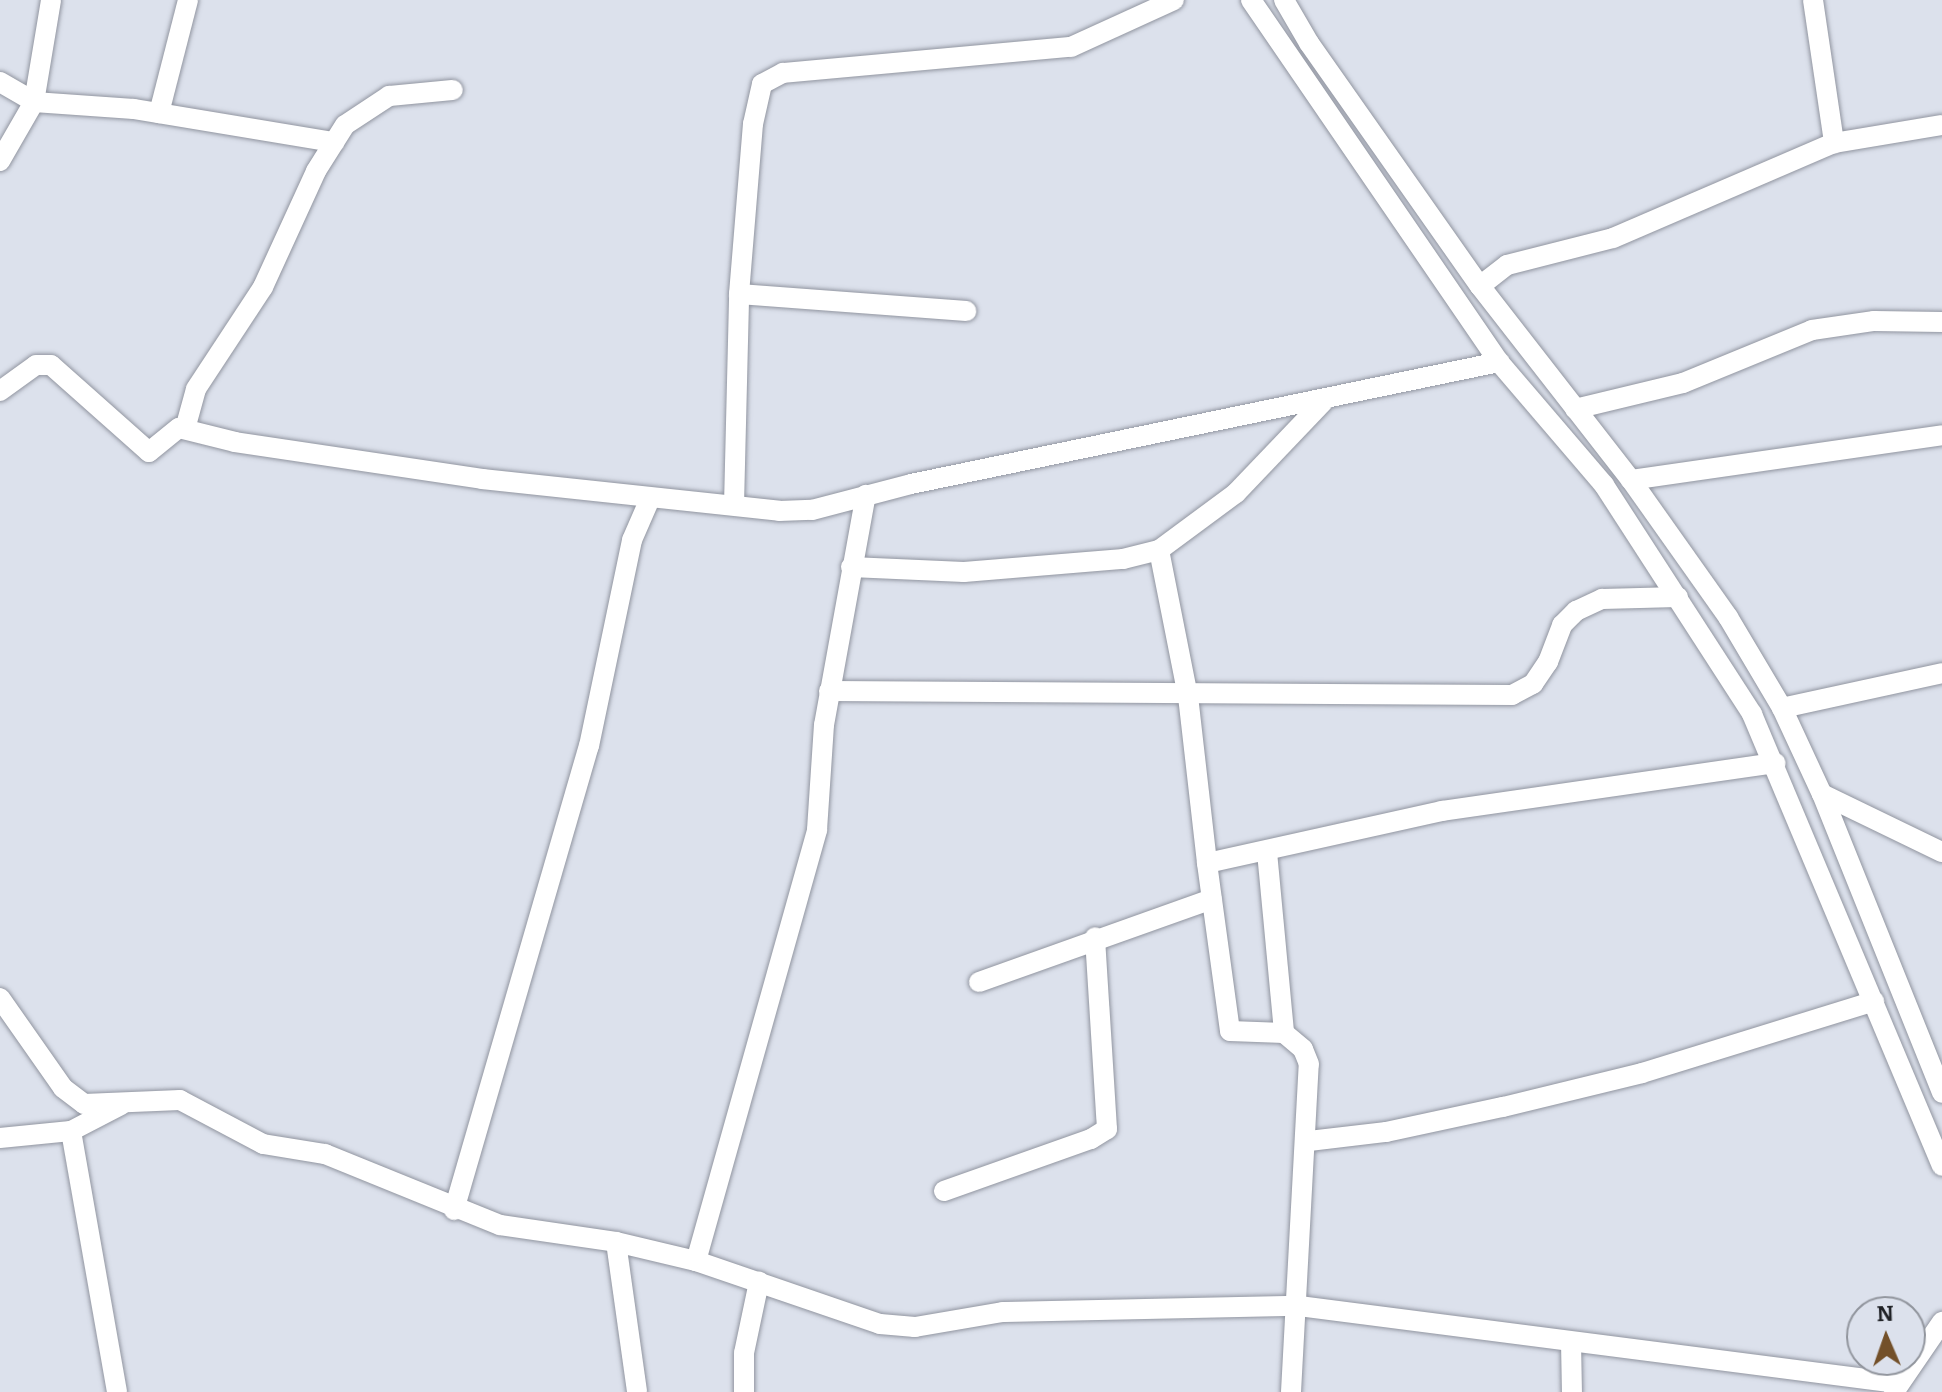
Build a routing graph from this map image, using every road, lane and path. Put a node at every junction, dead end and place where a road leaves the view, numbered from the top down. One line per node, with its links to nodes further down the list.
1 (51, 0): 9 (street)
2 (188, 0): 10 (street)
3 (1174, 0): 16 (street)
4 (1251, 0): 19 (street)
5 (1284, 0): 15 (street)
6 (1813, 0): 13 (street)
7 (0, 82): 9 (street)
8 (453, 90): 12 (street)
9 (34, 102): 10 (street); 14 (street)
10 (159, 113): 12 (street)
11 (1942, 125): 13 (street)
12 (334, 142): 23 (street)
13 (1834, 143): 15 (street)
14 (0, 161)
15 (1480, 286): 22 (street)
16 (739, 294): 17 (street); 28 (street)
17 (966, 311)
18 (1942, 322): 22 (street)
19 (1499, 362): 21 (street); 31 (street)
20 (0, 391): 23 (street)
21 (1323, 401): 26 (street); 29 (street)
22 (1575, 409): 25 (street)
23 (185, 429): 27 (street)
24 (1942, 435): 25 (street)
25 (1631, 480): 35 (street)
26 (866, 495): 28 (street); 30 (street)
27 (649, 501): 28 (street); 54 (street)
28 (734, 505)
29 (1159, 550): 30 (street); 34 (street)
30 (851, 567): 33 (street)
31 (1678, 597): 34 (street); 36 (street)
32 (1942, 673): 35 (street)
33 (829, 691): 34 (street); 56 (street)
34 (1188, 696): 40 (street)
35 (1782, 708): 37 (street)
36 (1776, 763): 38 (street); 45 (street)
37 (1822, 794): 39 (street); 47 (street)
38 (1267, 852): 40 (street); 46 (street)
39 (1942, 852)
40 (1207, 863): 41 (street)
41 (1212, 899): 42 (street); 46 (street)
42 (1095, 937): 43 (street); 53 (street)
43 (979, 982)
44 (0, 998): 48 (street)
45 (1874, 1001): 51 (street); 52 (street)
46 (1284, 1033): 51 (street)
47 (1942, 1093)
48 (121, 1105): 49 (street); 54 (street)
49 (71, 1131): 50 (street); 62 (street)
50 (0, 1138)
51 (1309, 1141): 58 (street)
52 (1942, 1166)
53 (944, 1191)
54 (454, 1210): 55 (street)
55 (616, 1242): 56 (street); 63 (street)
56 (696, 1261): 57 (street)
57 (759, 1282): 58 (street); 64 (street)
58 (1299, 1306): 60 (street); 65 (street)
59 (1942, 1322): 61 (street)
60 (1571, 1342): 61 (street); 66 (street)
61 (1896, 1388)
62 (117, 1392)
63 (637, 1392)
64 (744, 1392)
65 (1291, 1392)
66 (1572, 1392)

